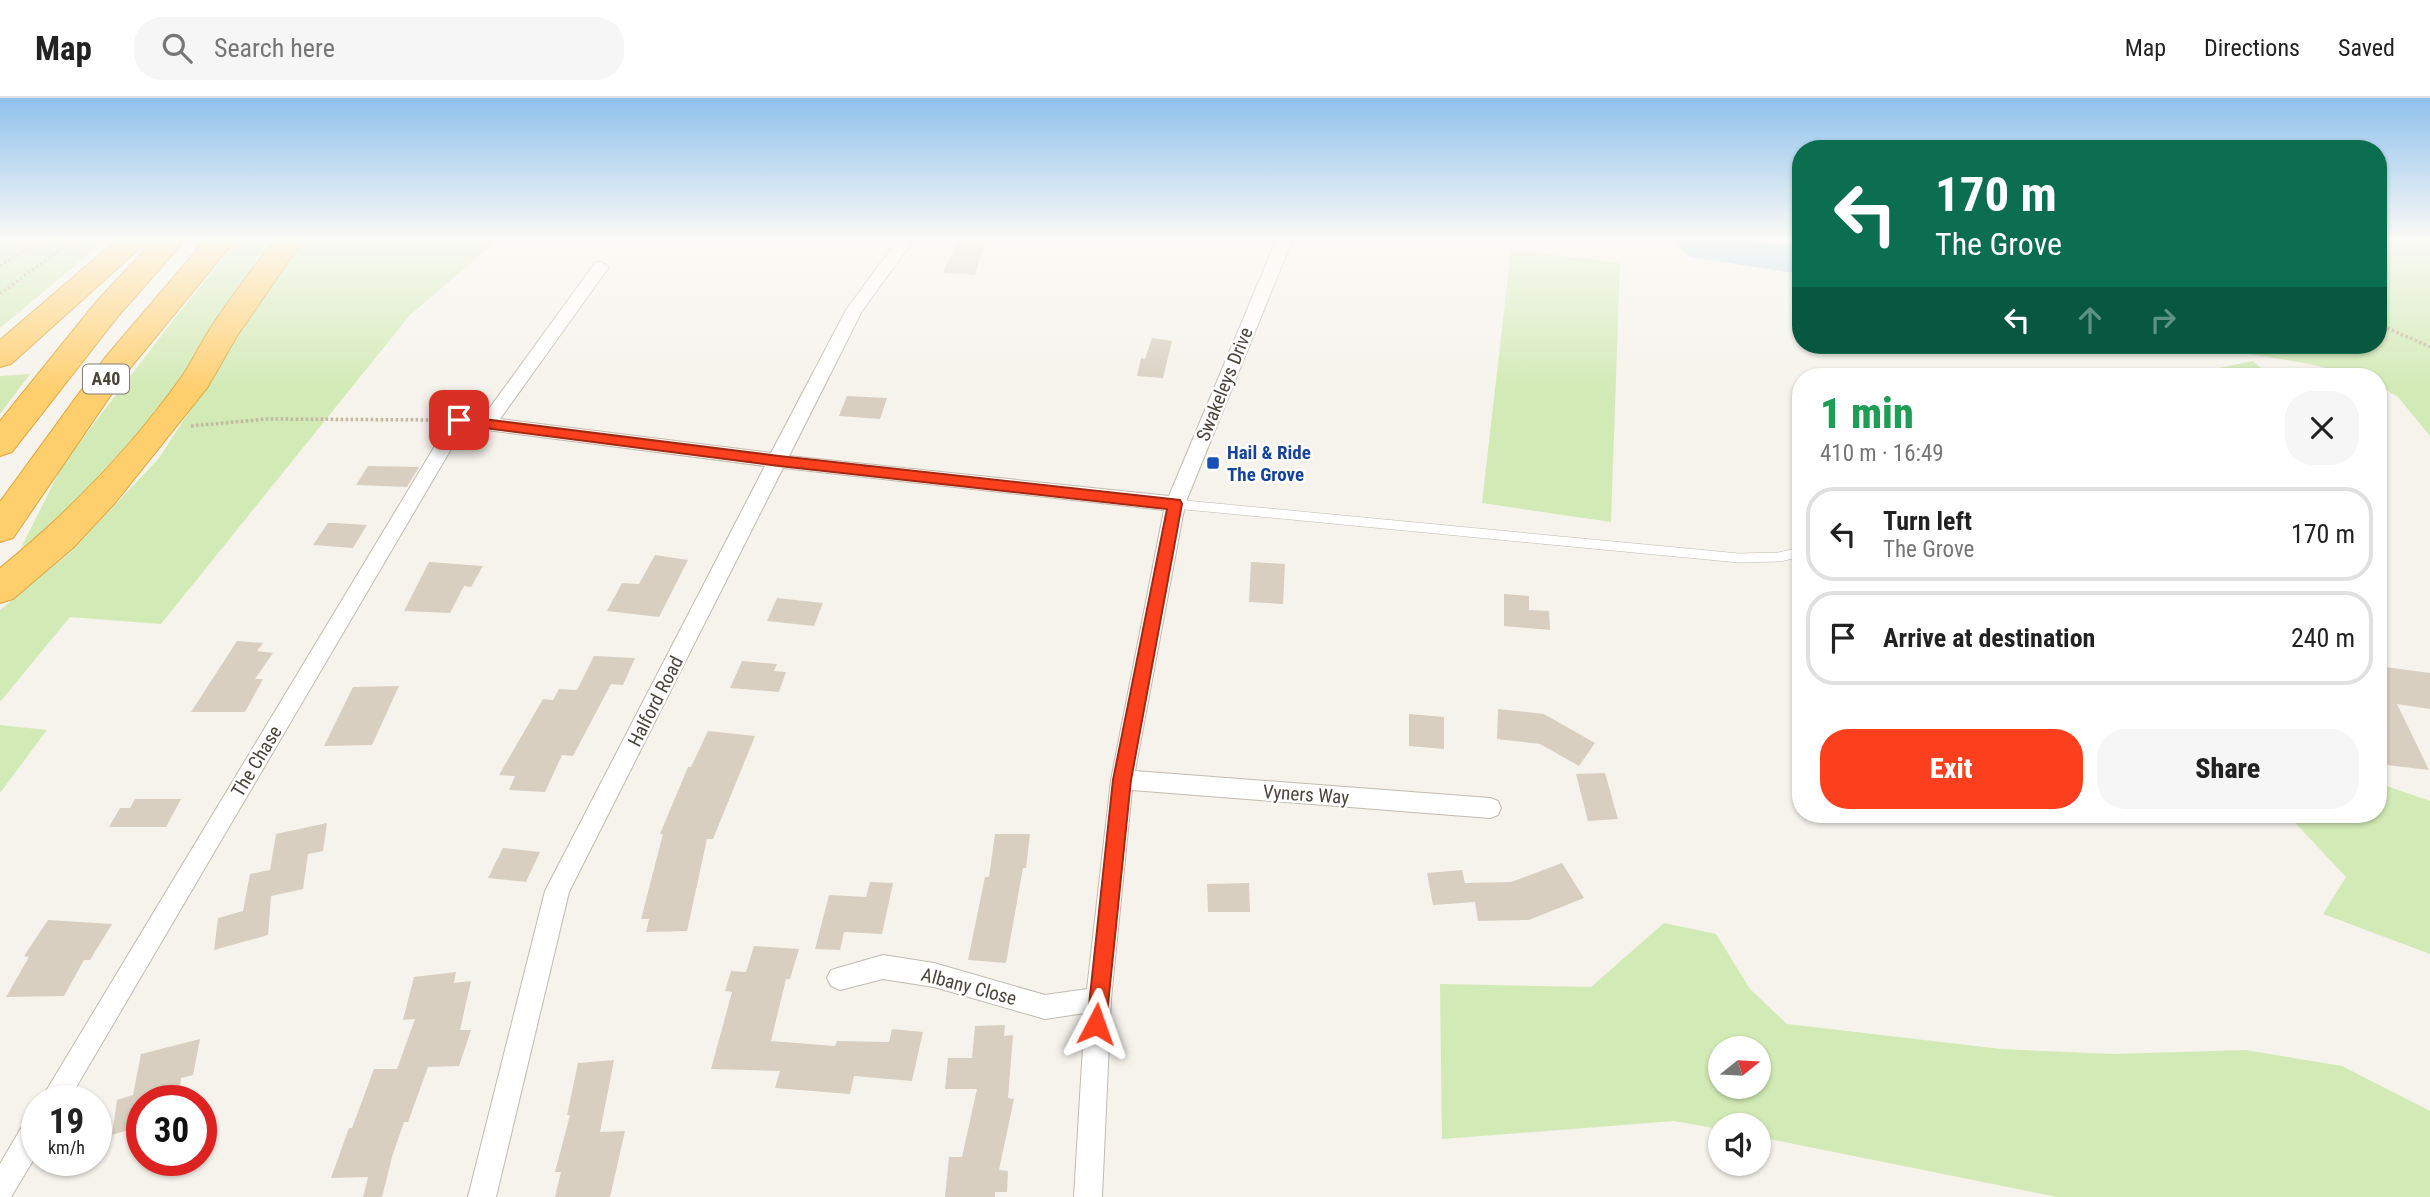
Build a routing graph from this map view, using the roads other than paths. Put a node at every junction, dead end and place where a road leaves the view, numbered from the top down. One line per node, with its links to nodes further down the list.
1 (77, 289): 8 (highway)
2 (125, 289): 10 (highway, A40)
3 (179, 289): 13 (highway, A40)
4 (253, 289): 15 (highway)
5 (585, 289): 9 (street)
6 (869, 289): 11 (street, Halford Road)
7 (1264, 289): 12 (street, Swakeleys Drive)
8 (0, 357)
9 (488, 422): 11 (street); 20 (street, The Chase)
10 (0, 444)
11 (779, 461): 12 (street); 23 (street, Halford Road)
12 (1175, 504): 14 (lane); 16 (street, Swakeleys Drive)
13 (0, 529)
14 (1792, 554)
15 (8, 583)
16 (1122, 780): 17 (street, Vyners Way); 19 (street, Swakeleys Drive)
17 (1490, 808)
18 (840, 978): 19 (street, Albany Close)
19 (1098, 999): 24 (street, Swakeleys Drive)
20 (63, 1085)
21 (21, 1155): 22 (street)
22 (0, 1190)
23 (482, 1197)
24 (1088, 1197)

